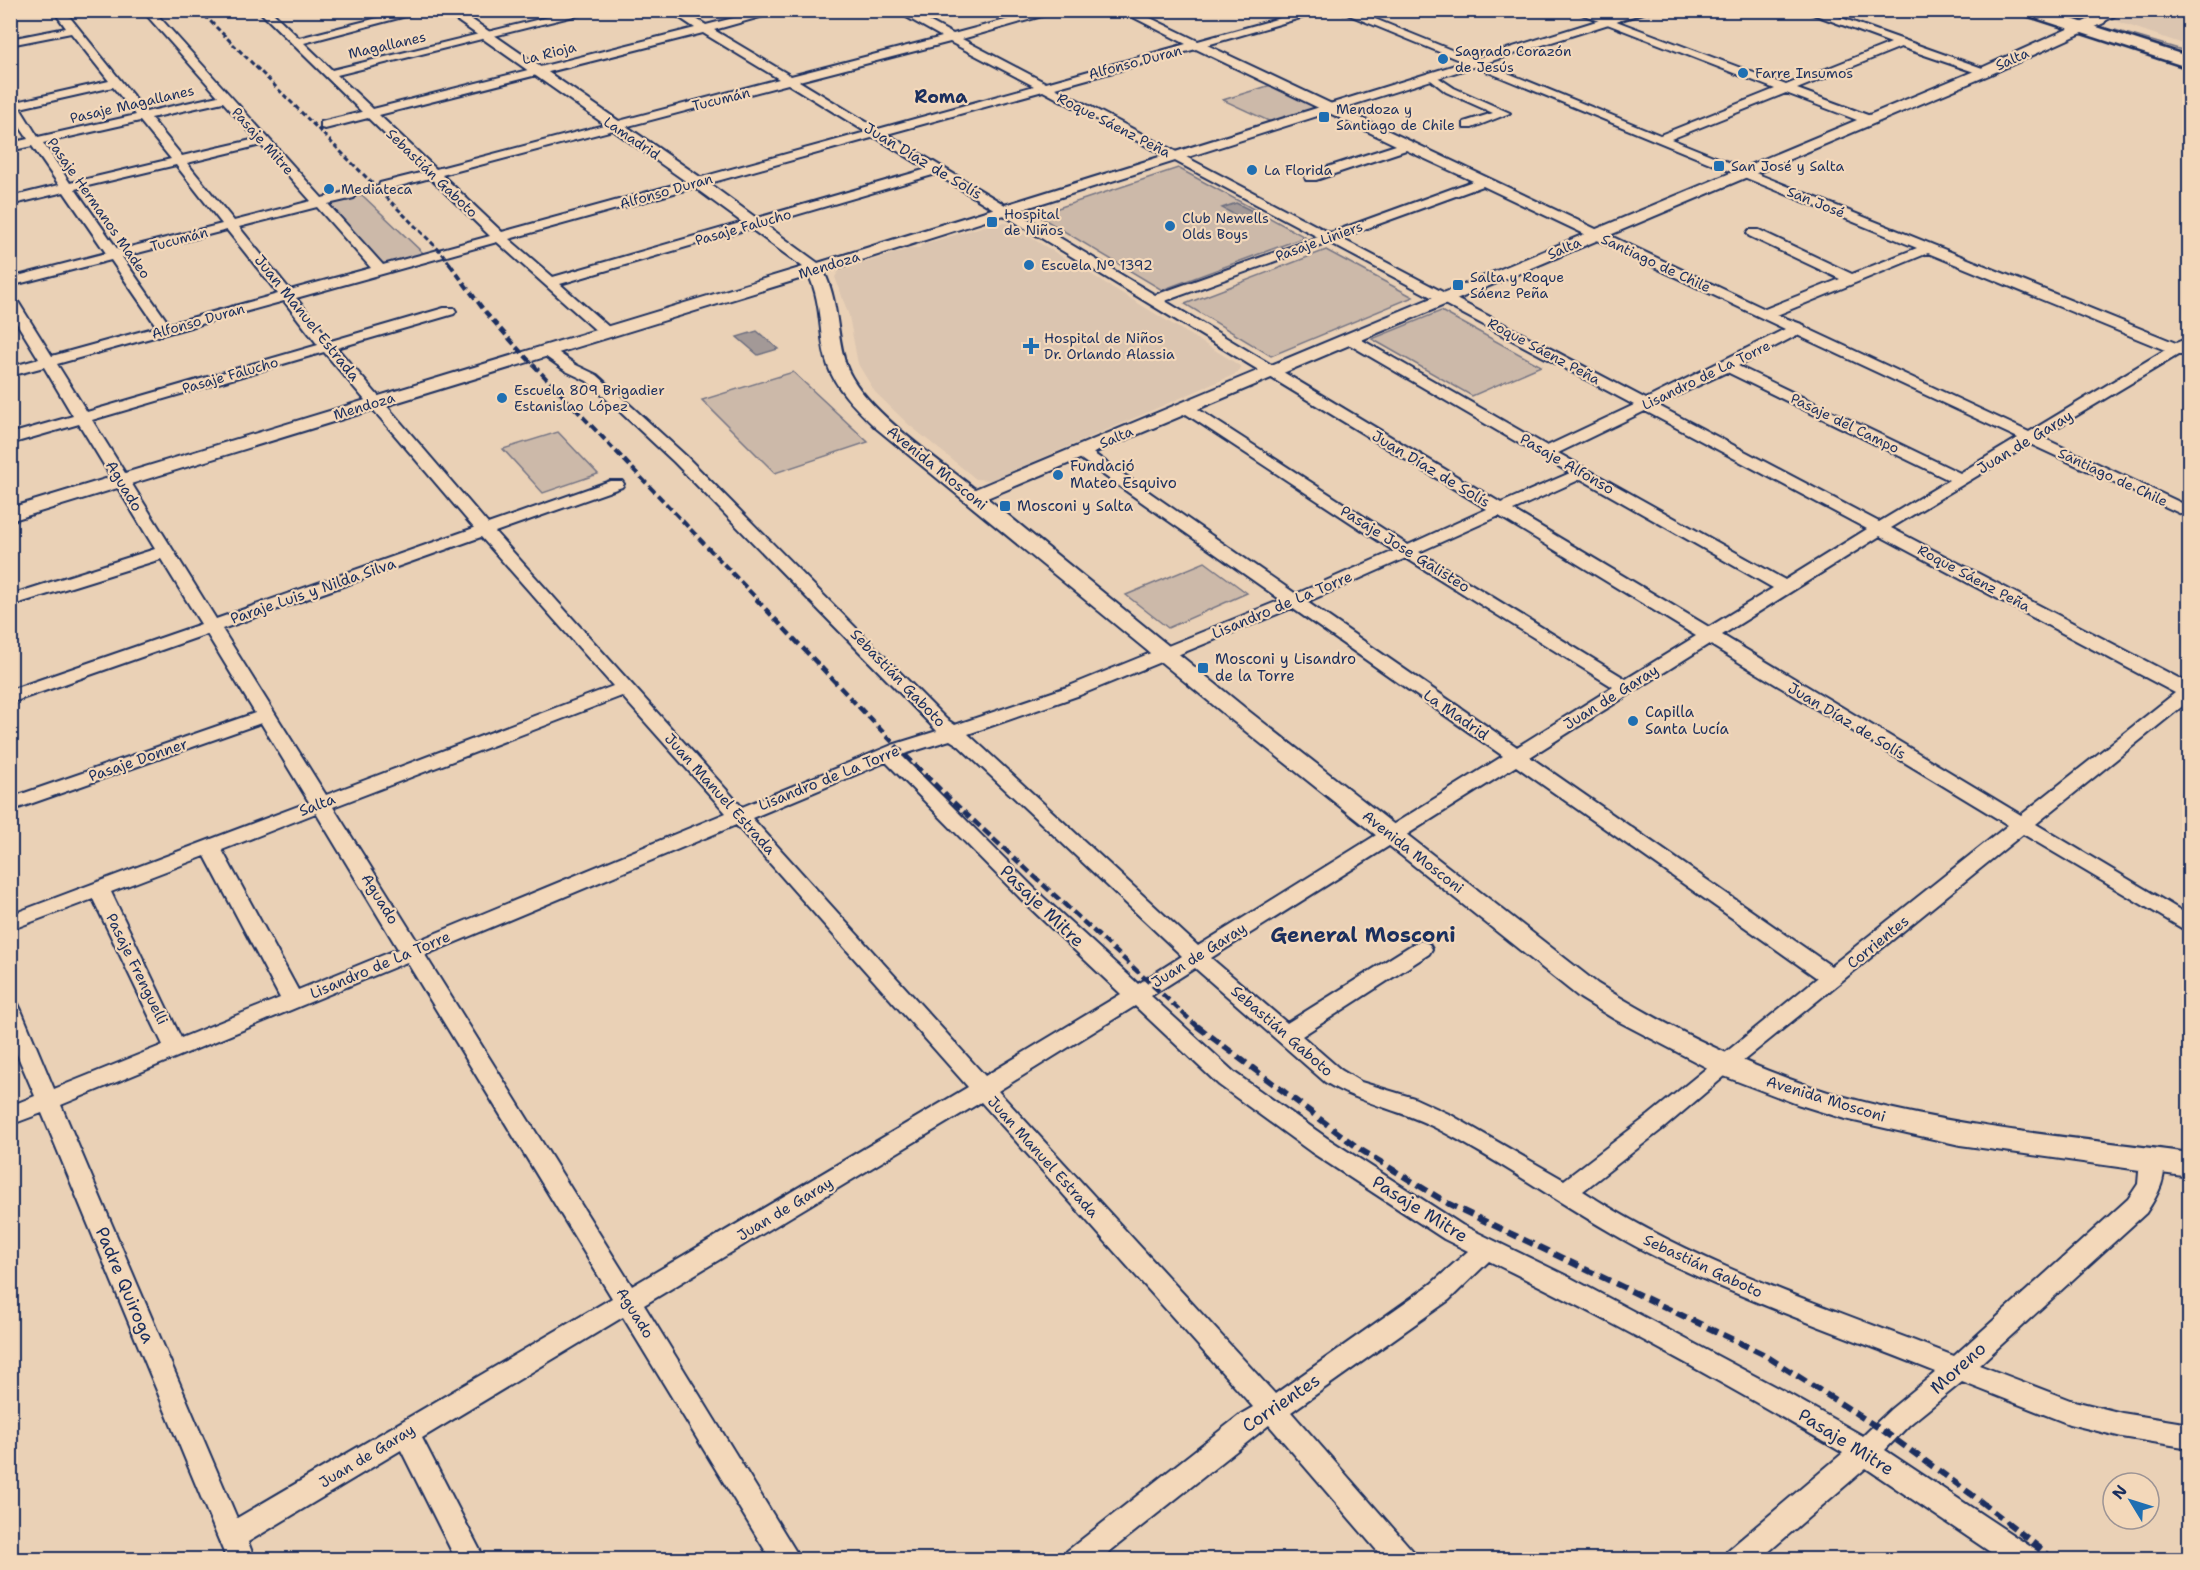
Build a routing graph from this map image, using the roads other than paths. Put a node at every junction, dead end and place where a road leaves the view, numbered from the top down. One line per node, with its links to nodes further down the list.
1 (58, 10): 23 (street, Juan Manuel Estrada)
2 (147, 10): 42 (street, Pasaje Mitre)
3 (262, 10): 28 (street, Sebastián Gaboto)
4 (424, 10): 28 (street)
5 (448, 10): 25 (street, Lamadrid)
6 (593, 10): 25 (street, Magallanes)
7 (673, 10): 24 (street, Juan Díaz de Solís)
8 (780, 10): 24 (street, La Rioja)
9 (899, 10): 26 (street, Roque Sáenz Peña)
10 (1058, 10): 26 (street, Tucumán)
11 (1124, 10): 30 (street, Santiago de Chile)
12 (1323, 10): 30 (street, Alfonso Duran)
13 (1342, 10): 33 (street, San José)
14 (1576, 10): 21 (street)
15 (1647, 10): 21 (street, Mendoza)
16 (1807, 10): 29 (street)
17 (2026, 10): 22 (main road)
18 (2070, 10): 20 (main road)
19 (2120, 10): 20 (street, Salta)
20 (2099, 20): 22 (street, Salta); 31 (main road)
21 (1608, 23): 33 (street, Mendoza); 41 (street)
22 (2081, 28): 32 (main road); 35 (street, Salta)
23 (71, 30): 27 (street); 39 (street, Juan Manuel Estrada)
24 (704, 30): 34 (street, La Rioja); 38 (street, Juan Díaz de Solís)
25 (485, 37): 34 (street, Lamadrid); 36 (street, Magallanes)
26 (951, 38): 38 (street, Tucumán); 40 (street, Roque Sáenz Peña)
27 (10, 42)
28 (296, 42): 36 (street, Sebastián Gaboto)
29 (1901, 44): 35 (street); 41 (street)
30 (1197, 45): 40 (street, Alfonso Duran); 44 (street, Santiago de Chile)
31 (2190, 49)
32 (2190, 63)
33 (1475, 64): 37 (street, Mendoza); 52 (street, San José)
34 (535, 72): 45 (street, La Rioja); 50 (street, Lamadrid)
35 (1984, 72): 47 (street, Salta)
36 (328, 74): 45 (street, Sebastián Gaboto)
37 (1433, 77): 44 (street, Mendoza); 49 (street)
38 (791, 81): 50 (street, Tucumán); 51 (street, Juan Díaz de Solís)
39 (115, 83): 43 (street); 46 (street, Juan Manuel Estrada)
40 (1042, 88): 51 (street, Alfonso Duran); 57 (street, Roque Sáenz Peña)
41 (1787, 89): 47 (street); 52 (street)
42 (225, 98): 46 (street, Pasaje Magallanes); 54 (street, Pasaje Mitre)
43 (11, 105): 53 (street, Pasaje Hermanos Madeo)
44 (1333, 108): 55 (street, Santiago de Chile); 57 (street, Mendoza)
45 (369, 114): 48 (street, La Rioja); 61 (street, Sebastián Gaboto)
46 (142, 117): 53 (street, Pasaje Magallanes); 58 (street, Juan Manuel Estrada)
47 (1869, 120): 60 (street, Salta)
48 (325, 125)
49 (1468, 125)
50 (615, 126): 61 (street, Tucumán); 63 (street, Lamadrid)
51 (876, 133): 59 (street, Juan Díaz de Solís); 63 (street, Alfonso Duran)
52 (1660, 139): 60 (street, San José)
53 (35, 141): 56 (street, Pasaje Magallanes); 66 (street, Pasaje Hermanos Madeo)
54 (263, 141): 58 (street); 69 (street, Pasaje Mitre)
55 (1408, 145): 62 (street); 64 (street, Santiago de Chile)
56 (10, 147)
57 (1176, 157): 70 (street, Mendoza); 76 (street, Roque Sáenz Peña)
58 (179, 161): 66 (street); 72 (street, Juan Manuel Estrada)
59 (936, 170): 70 (street, Juan Díaz de Solís); 71 (street, Pasaje Falucho)
60 (1744, 172): 74 (street, Salta); 77 (street, San José)
61 (433, 173): 65 (street, Tucumán); 75 (street, Sebastián Gaboto)
62 (1311, 177)
63 (697, 182): 71 (street, Lamadrid); 75 (street, Alfonso Duran)
64 (1483, 182): 74 (street, Santiago de Chile); 76 (street, Pasaje Liniers)
65 (385, 186)
66 (67, 188): 68 (street); 78 (street, Pasaje Hermanos Madeo)
67 (349, 195): 69 (street, Tucumán)
68 (10, 201)
69 (319, 203): 72 (street, Tucumán); 80 (street, Pasaje Mitre)
70 (1005, 211): 79 (street, Mendoza); 87 (street, Juan Díaz de Solís)
71 (755, 223): 79 (street, Lamadrid); 83 (street, Pasaje Falucho)
72 (231, 225): 78 (street, Tucumán); 84 (street, Juan Manuel Estrada)
73 (1754, 233): 81 (street)
74 (1595, 235): 85 (street, Salta); 89 (street, Santiago de Chile)
75 (499, 237): 80 (street, Alfonso Duran); 83 (street, Sebastián Gaboto)
76 (1329, 238): 85 (street, Roque Sáenz Peña); 87 (street, Pasaje Liniers)
77 (1929, 248): 81 (street); 95 (street, San José)
78 (114, 256): 82 (street, Tucumán); 91 (street, Pasaje Hermanos Madeo)
79 (815, 269): 92 (street, Mendoza); 113 (street, Avenida Mosconi)
80 (380, 270): 84 (street, Alfonso Duran)
81 (1851, 279): 89 (street)
82 (10, 282)
83 (549, 283): 92 (street, Sebastián Gaboto)
84 (287, 296): 91 (street, Alfonso Duran); 94 (street, Juan Manuel Estrada)
85 (1444, 298): 93 (street, Salta); 102 (street, Roque Sáenz Peña)
86 (10, 300): 97 (street, Aguado)
87 (1155, 300): 99 (street, Juan Díaz de Solís)
88 (449, 311): 94 (street, Pasaje Falucho)
89 (1768, 314): 90 (street, Santiago de Chile)
90 (1799, 328): 98 (street, Lisandro de La Torre); 106 (street, Santiago de Chile)
91 (165, 330): 97 (street, Alfonso Duran)
92 (606, 331): 96 (street, Mendoza)
93 (1350, 339): 99 (street, Salta); 108 (street, Pasaje Alfonso)
94 (327, 346): 101 (street, Juan Manuel Estrada); 104 (street, Pasaje Falucho)
95 (2185, 348): 106 (street, Juan de Garay)
96 (547, 351): 101 (street, Mendoza); 132 (street, Sebastián Gaboto)
97 (48, 362): 100 (street, Alfonso Duran); 104 (street, Aguado)
98 (1727, 366): 102 (street, Lisandro de La Torre); 110 (street, Pasaje del Campo)
99 (1269, 371): 103 (street, Salta); 114 (street, Juan Díaz de Solís)
100 (10, 372)
101 (377, 402): 111 (street, Mendoza); 118 (street, Juan Manuel Estrada)
102 (1646, 405): 108 (street, Lisandro de La Torre); 117 (street, Roque Sáenz Peña)
103 (1185, 407): 107 (street, Salta); 119 (street, Pasaje Jose Galisteo)
104 (82, 418): 105 (street, Pasaje Falucho); 111 (street, Aguado)
105 (10, 439)
106 (2031, 439): 110 (street, Juan de Garay); 115 (street, Santiago de Chile)
107 (1081, 452): 113 (street, Salta); 123 (street, La Madrid)
108 (1547, 452): 109 (street, Pasaje Alfonso)
109 (1582, 473): 114 (street, Lisandro de La Torre); 121 (street, Pasaje Alfonso)
110 (1962, 480): 117 (street, Juan de Garay)
111 (122, 481): 116 (street, Mendoza); 120 (street, Aguado)
112 (616, 484): 118 (street, Paraje Luis y Nilda Silva)
113 (973, 497): 126 (street, Avenida Mosconi)
114 (1499, 510): 119 (street, Lisandro de La Torre); 125 (street, Juan Díaz de Solís)
115 (2190, 513)
116 (10, 515)
117 (1880, 528): 121 (street, Juan de Garay); 129 (street, Roque Sáenz Peña)
118 (484, 531): 124 (street, Paraje Luis y Nilda Silva); 127 (street, Juan Manuel Estrada)
119 (1406, 551): 123 (street, Lisandro de La Torre); 128 (street, Pasaje Jose Galisteo)
120 (164, 552): 122 (street); 124 (street, Aguado)
121 (1786, 588): 125 (street, Juan de Garay)
122 (10, 601)
123 (1292, 602): 126 (street, Lisandro de La Torre); 134 (street, La Madrid)
124 (211, 626): 130 (street, Paraje Luis y Nilda Silva); 131 (street, Aguado)
125 (1707, 636): 128 (street, Juan de Garay); 138 (street, Juan Díaz de Solís)
126 (1168, 655): 132 (street, Lisandro de La Torre); 139 (street, Avenida Mosconi)
127 (625, 688): 135 (street, Salta); 137 (street, Juan Manuel Estrada)
128 (1627, 688): 134 (street, Juan de Garay)
129 (2189, 692): 138 (street, Corrientes)
130 (10, 697)
131 (266, 715): 135 (street, Aguado); 136 (street, Pasaje Donner)
132 (952, 734): 133 (street, Lisandro de La Torre); 146 (street, Sebastián Gaboto)
133 (889, 754): 137 (street, Lisandro de La Torre); 148 (street, Pasaje Mitre)
134 (1516, 757): 139 (street, Juan de Garay); 147 (street, La Madrid)
135 (321, 804): 140 (street, Salta); 145 (street, Aguado)
136 (10, 805)
137 (739, 814): 145 (street, Lisandro de La Torre); 154 (street, Juan Manuel Estrada)
138 (2022, 826): 143 (street, Juan Díaz de Solís); 147 (street, Corrientes)
139 (1391, 835): 146 (street, Juan de Garay); 153 (street, Avenida Mosconi)
140 (210, 847): 141 (street, Salta); 149 (street)
141 (99, 890): 142 (street, Salta); 152 (street, Pasaje Frenguelli)
142 (10, 923)
143 (2190, 926)
144 (1421, 949): 151 (street)
145 (413, 951): 149 (street, Lisandro de La Torre); 161 (street, Aguado)
146 (1196, 957): 148 (street, Juan de Garay); 151 (street, Sebastián Gaboto)
147 (1833, 978): 153 (street, Corrientes)
148 (1134, 994): 154 (street, Juan de Garay); 160 (street, Pasaje Mitre)
149 (293, 1001): 152 (street, Lisandro de La Torre)
150 (10, 1010): 155 (street, Padre Quiroga)
151 (1286, 1035): 159 (street, Sebastián Gaboto)
152 (175, 1048): 155 (street, Lisandro de La Torre)
153 (1724, 1064): 157 (street, Avenida Mosconi); 159 (street, Corrientes)
154 (982, 1088): 161 (street, Juan de Garay); 163 (street, Juan Manuel Estrada)
155 (50, 1099): 156 (street, Lisandro de La Torre); 167 (street, Padre Quiroga)
156 (10, 1116)
157 (2152, 1160): 158 (street, Avenida Mosconi); 162 (street, Moreno)
158 (2190, 1165)
159 (1565, 1192): 162 (street, Sebastián Gaboto)
160 (1486, 1249): 163 (street, Corrientes); 166 (street, Pasaje Mitre)
161 (628, 1301): 164 (street, Juan de Garay); 169 (street, Aguado)
162 (1959, 1367): 165 (street, Sebastián Gaboto); 166 (street, Moreno)
163 (1272, 1409): 170 (street, Corrientes); 171 (street, Juan Manuel Estrada)
164 (406, 1433): 167 (street, Juan de Garay); 168 (street)
165 (2190, 1436)
166 (1865, 1452): 172 (street, Moreno); 173 (street, Pasaje Mitre)
167 (236, 1548)
168 (471, 1560)
169 (787, 1560)
170 (1077, 1560)
171 (1403, 1560)
172 (1737, 1560)
173 (2027, 1560)

